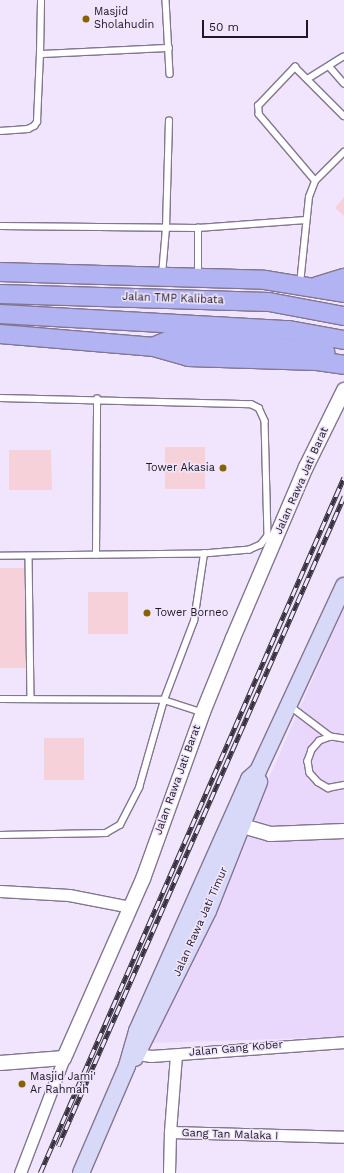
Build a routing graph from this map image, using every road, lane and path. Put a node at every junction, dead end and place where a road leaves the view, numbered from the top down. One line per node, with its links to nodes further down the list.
1 (41, 0): 4 (lane)
2 (166, 0): 3 (lane)
3 (170, 48): 4 (lane); 7 (lane)
4 (40, 54): 12 (lane)
5 (343, 57): 6 (lane)
6 (329, 66): 8 (lane); 9 (lane)
7 (170, 74)
8 (309, 78): 10 (lane); 14 (lane)
9 (344, 82)
10 (344, 116)
11 (169, 122): 17 (lane)
12 (0, 131)
13 (344, 152): 14 (lane)
14 (315, 181): 15 (lane)
15 (306, 220): 18 (lane); 23 (lane)
16 (0, 226): 17 (lane)
17 (166, 228): 18 (lane); 20 (lane)
18 (198, 228): 21 (lane)
19 (0, 272): 20 (main road)
20 (162, 278): 21 (main road)
21 (198, 278): 23 (main road)
22 (344, 278): 23 (main road)
23 (306, 286): 24 (main road); 26 (main road)
24 (344, 293)
25 (0, 294): 28 (main road, Jalan TMP Kalibata)
26 (344, 304)
27 (0, 314): 30 (main road)
28 (344, 316)
29 (0, 334): 31 (main road)
30 (344, 340)
31 (154, 347): 32 (main road); 33 (main road)
32 (344, 356)
33 (344, 365)
34 (344, 390): 37 (street, Jalan Rawa Jati Barat)
35 (0, 398): 36 (lane)
36 (97, 399): 37 (lane); 39 (lane)
37 (270, 541): 38 (lane); 47 (street, Jalan Rawa Jati Barat)
38 (204, 554): 39 (lane); 45 (lane)
39 (96, 555): 41 (lane)
40 (0, 556): 41 (lane)
41 (29, 556): 44 (lane)
42 (344, 586): 46 (main road, Jalan Rawa Jati Timur)
43 (0, 699): 44 (lane)
44 (31, 699): 45 (lane)
45 (164, 700): 47 (lane); 53 (lane)
46 (289, 706): 48 (lane); 51 (main road, Jalan Rawa Jati Timur)
47 (203, 712): 55 (street, Jalan Rawa Jati Barat)
48 (331, 737): 49 (lane); 50 (lane)
49 (344, 739)
50 (344, 785)
51 (237, 824): 52 (street); 59 (main road, Jalan Rawa Jati Timur)
52 (344, 831)
53 (0, 835)
54 (0, 891): 55 (street)
55 (130, 906): 58 (street, Jalan Rawa Jati Barat)
56 (344, 1042): 57 (street, Jalan Gang Kober)
57 (176, 1055): 59 (street, Jalan Gang Kober); 61 (street, Gang Tan Malaka I)
58 (64, 1058): 60 (street); 63 (street, Jalan Rawa Jati Barat)
59 (131, 1058): 64 (main road, Jalan Rawa Jati Timur)
60 (0, 1063)
61 (170, 1132): 62 (street, Gang Tan Malaka I); 65 (street)
62 (344, 1137)
63 (20, 1173)
64 (80, 1173)
65 (169, 1173)

